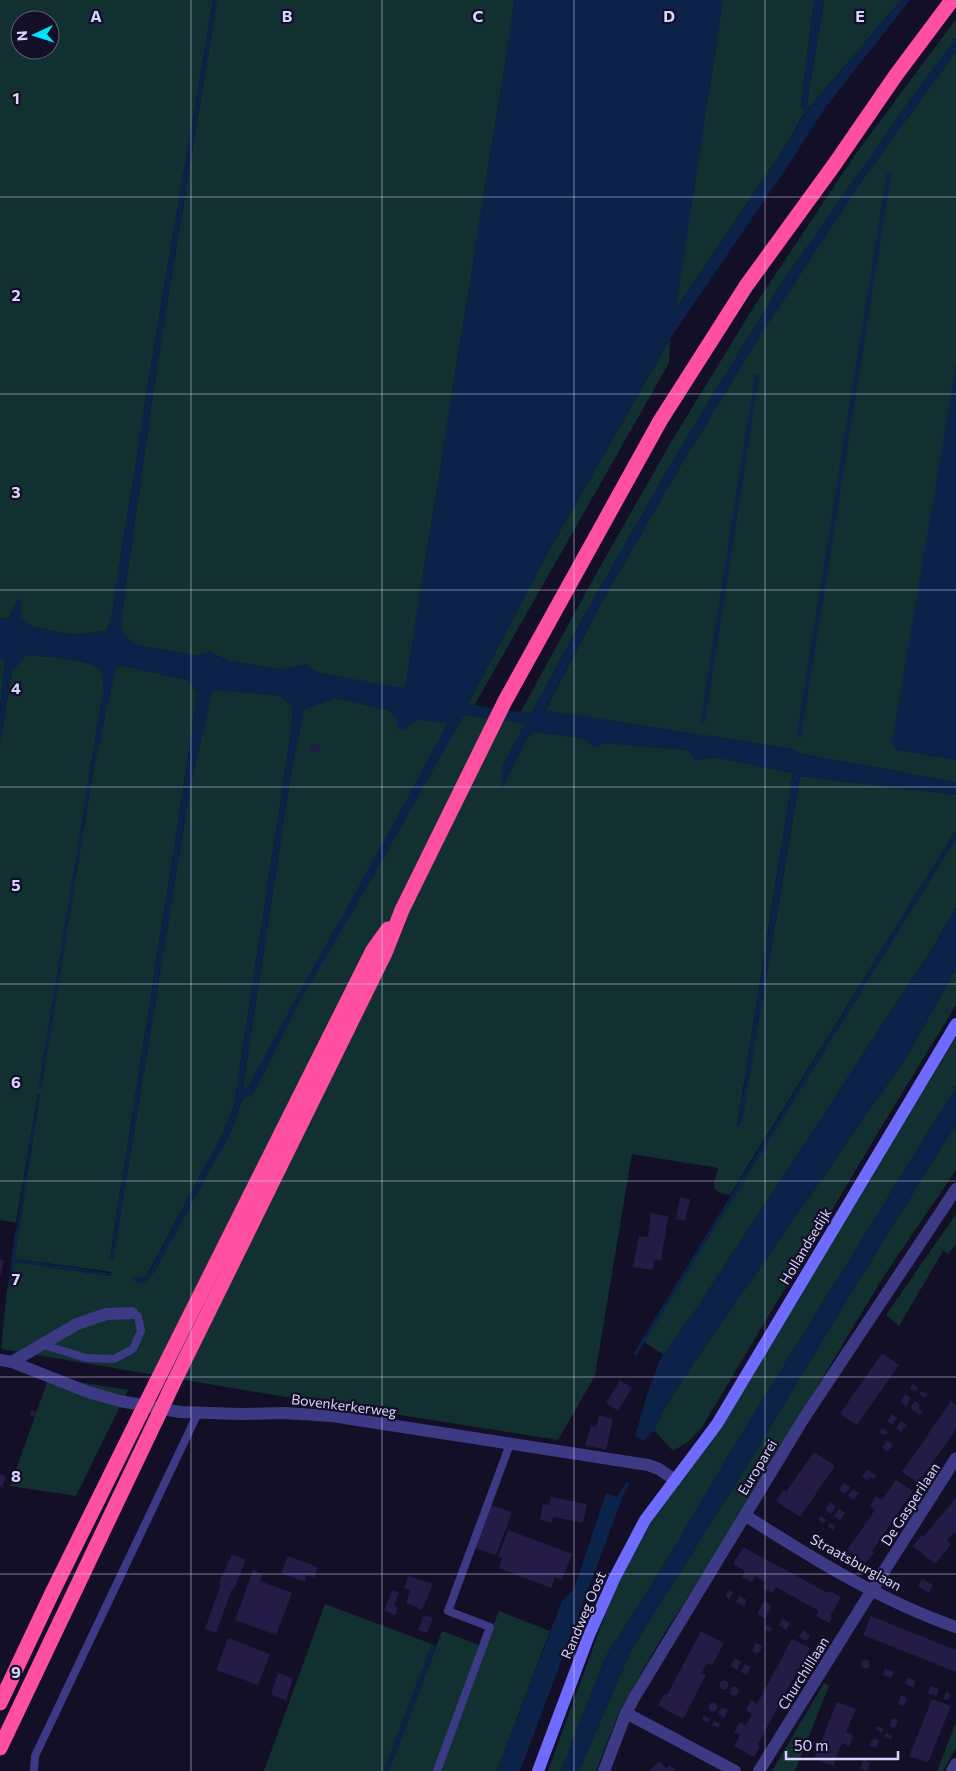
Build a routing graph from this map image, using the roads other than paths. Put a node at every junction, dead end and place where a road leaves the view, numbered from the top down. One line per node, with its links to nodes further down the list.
1 (952, 0): 2 (highway)
2 (402, 910): 15 (highway, bridge); 17 (highway, bridge)
3 (956, 1024): 11 (street, Hollandsedijk)
4 (956, 1189): 12 (street, Europarei)
5 (132, 1313): 6 (street, Bovenkerkerweg); 6 (lane)
6 (44, 1345): 7 (street, Bovenkerkerweg)
7 (6, 1361): 8 (street, Bovenkerkerweg)
8 (198, 1413): 9 (street, Bovenkerkerweg); 19 (lane)
9 (510, 1444): 11 (street, Bovenkerkerweg); 20 (lane)
10 (956, 1458): 13 (street, De Gasperilaan)
11 (674, 1480): 21 (street, Randweg Oost)
12 (746, 1516): 13 (street, Straatsburglaan); 16 (street, Europarei)
13 (872, 1590): 14 (street, Straatsburglaan); 24 (street, Churchilllaan)
14 (956, 1627)
15 (0, 1703)
16 (626, 1713): 22 (street, Europarei); 23 (street)
17 (0, 1748)
18 (956, 1764): 25 (street)
19 (34, 1771)
20 (437, 1771)
21 (538, 1771)
22 (604, 1771)
23 (735, 1771)
24 (759, 1771)
25 (952, 1771)

